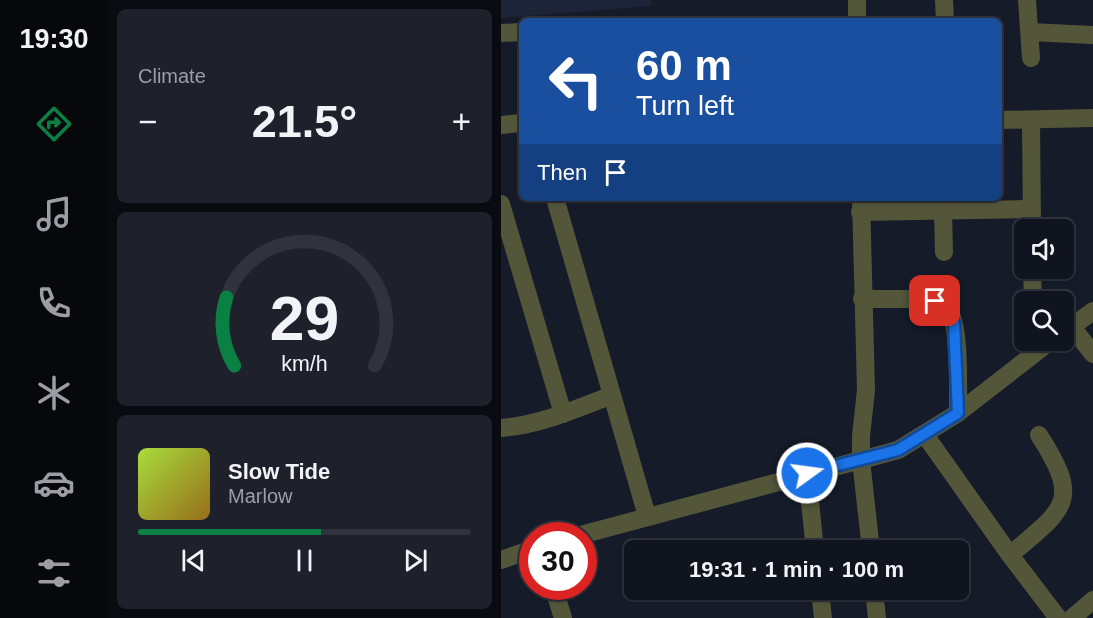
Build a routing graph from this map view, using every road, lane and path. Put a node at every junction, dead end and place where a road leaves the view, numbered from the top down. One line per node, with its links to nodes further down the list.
1 (857, 0): 4 (street)
2 (944, 0): 5 (street)
3 (1027, 0): 7 (street)
4 (857, 18)
5 (945, 18)
6 (519, 32): 8 (street)
7 (1030, 32): 9 (street); 10 (street)
8 (501, 33)
9 (1093, 34)
10 (1031, 58)
11 (1093, 118): 13 (street)
12 (1002, 120): 13 (street)
13 (1031, 120): 19 (street)
14 (519, 123): 15 (street)
15 (501, 126)
16 (556, 201): 29 (street)
17 (501, 204): 31 (street)
18 (860, 205): 20 (street); 23 (street)
19 (1032, 209): 20 (street); 21 (street)
20 (943, 212): 22 (street)
21 (1032, 219)
22 (944, 252)
23 (862, 299): 30 (street); 35 (street)
24 (1093, 311): 25 (street)
25 (1074, 325)
26 (1074, 336): 28 (street)
27 (1029, 351): 30 (street)
28 (1093, 354)
29 (612, 396): 31 (street); 37 (street)
30 (958, 413): 33 (street)
31 (563, 414): 32 (street)
32 (501, 428)
33 (925, 435): 35 (street); 42 (street)
34 (1039, 435): 42 (street)
35 (861, 460): 36 (street); 40 (street)
36 (807, 473): 37 (street); 39 (street)
37 (648, 516): 38 (street)
38 (597, 530)
39 (814, 540)
40 (870, 540)
41 (519, 554): 43 (street)
42 (1010, 555): 51 (street)
43 (501, 560)
44 (557, 600): 48 (street)
45 (821, 600): 49 (street)
46 (875, 600): 50 (street)
47 (1093, 600): 52 (street)
48 (563, 618)
49 (823, 618)
50 (877, 618)
51 (1058, 618)
52 (1072, 618)

